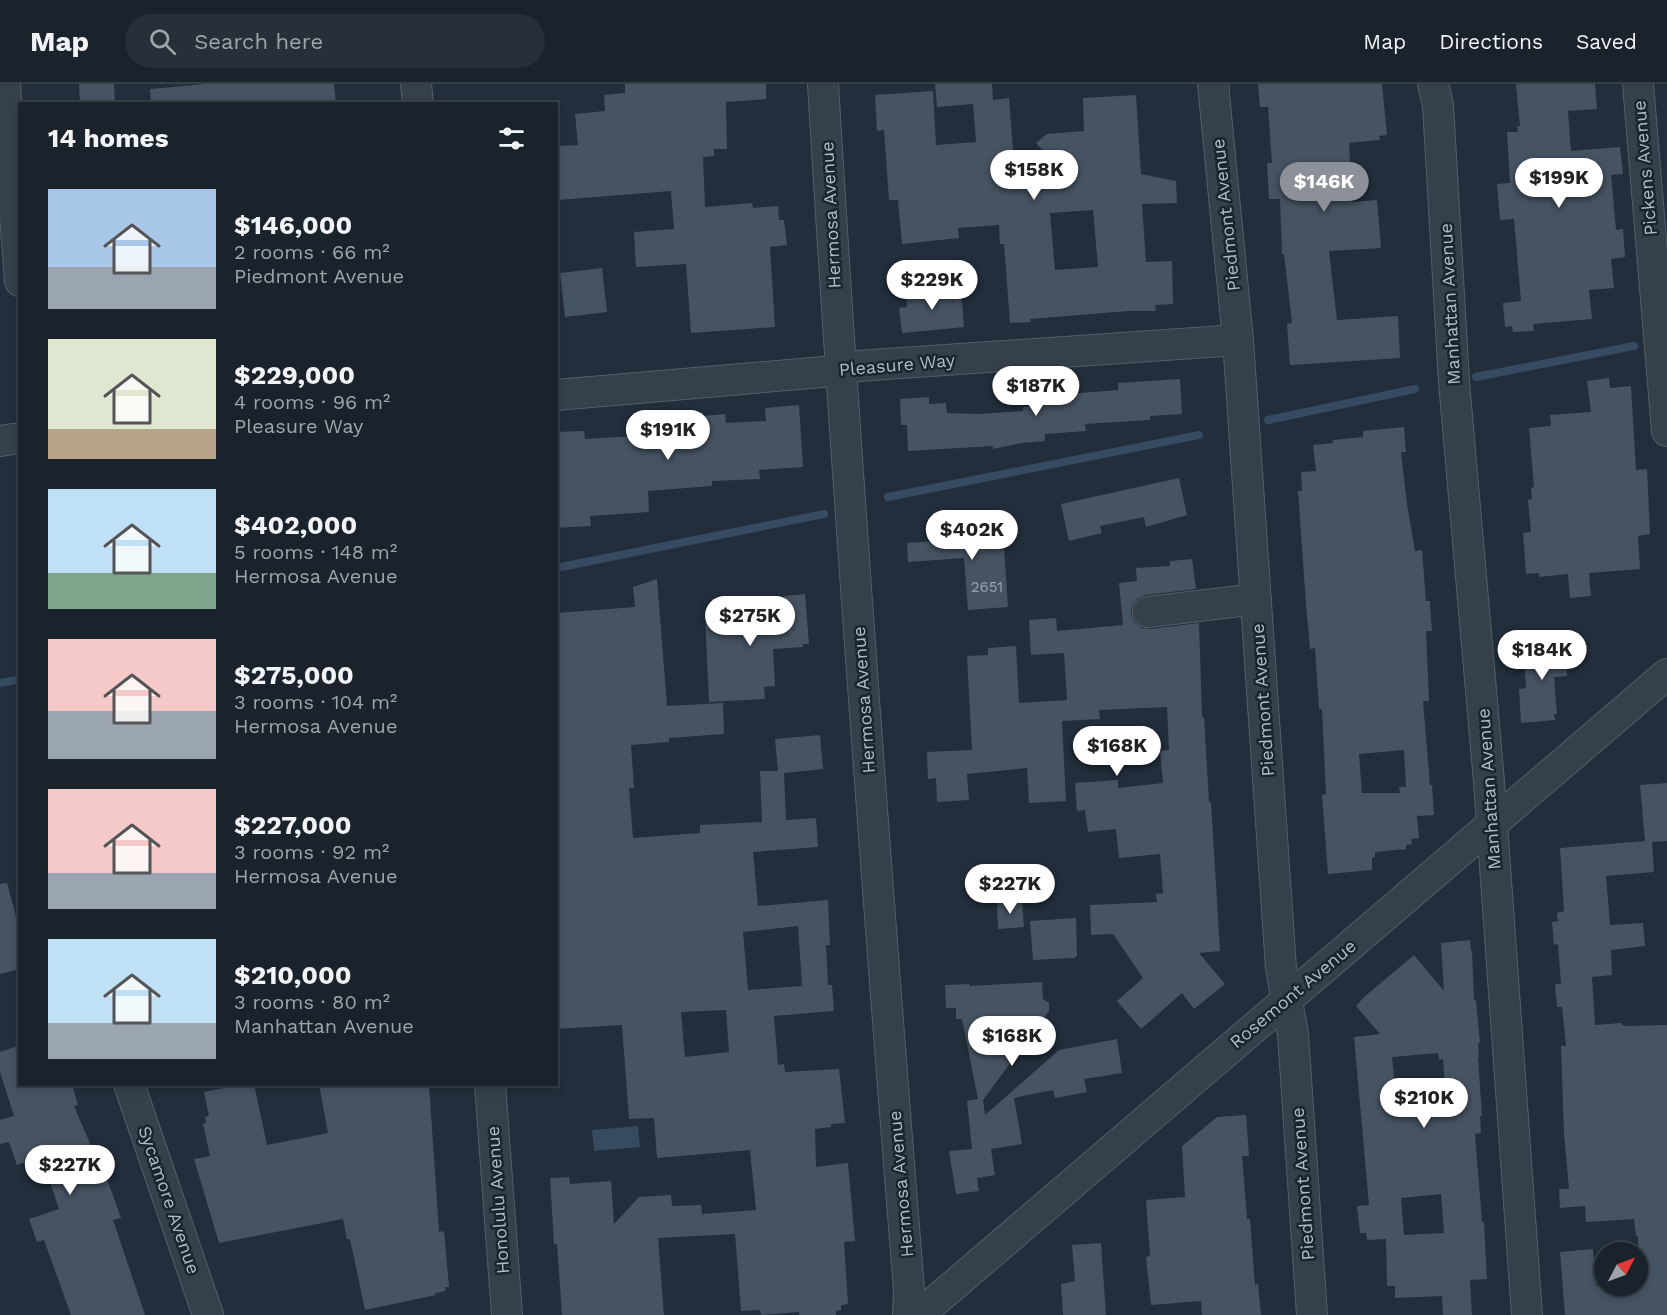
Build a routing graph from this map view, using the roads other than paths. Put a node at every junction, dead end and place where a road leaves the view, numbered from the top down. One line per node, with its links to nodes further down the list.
1 (5, 84): 8 (street)
2 (416, 84): 7 (street)
3 (823, 84): 10 (street, Hermosa Avenue)
4 (1213, 84): 9 (street, Piedmont Avenue)
5 (1433, 84): 18 (street, Manhattan Avenue)
6 (1638, 84): 12 (street, Pickens Avenue)
7 (418, 102)
8 (18, 255)
9 (1238, 340): 10 (street, Pleasure Way); 15 (street, Piedmont Avenue)
10 (840, 370): 11 (street, Pleasure Way); 24 (street, Hermosa Avenue)
11 (558, 395)
12 (1667, 431)
13 (18, 438): 14 (street)
14 (0, 441)
15 (1256, 599): 16 (street); 19 (street, Piedmont Avenue)
16 (1148, 612)
17 (1667, 674): 18 (street, Rosemont Avenue)
18 (1492, 825): 19 (street, Rosemont Avenue); 27 (street, Manhattan Avenue)
19 (1287, 999): 25 (street, Rosemont Avenue); 26 (street, Piedmont Avenue)
20 (130, 1086): 22 (street, Sycamore Avenue)
21 (490, 1086): 23 (street, Honolulu Avenue)
22 (208, 1315)
23 (507, 1315)
24 (908, 1315)
25 (919, 1315)
26 (1312, 1315)
27 (1527, 1315)

